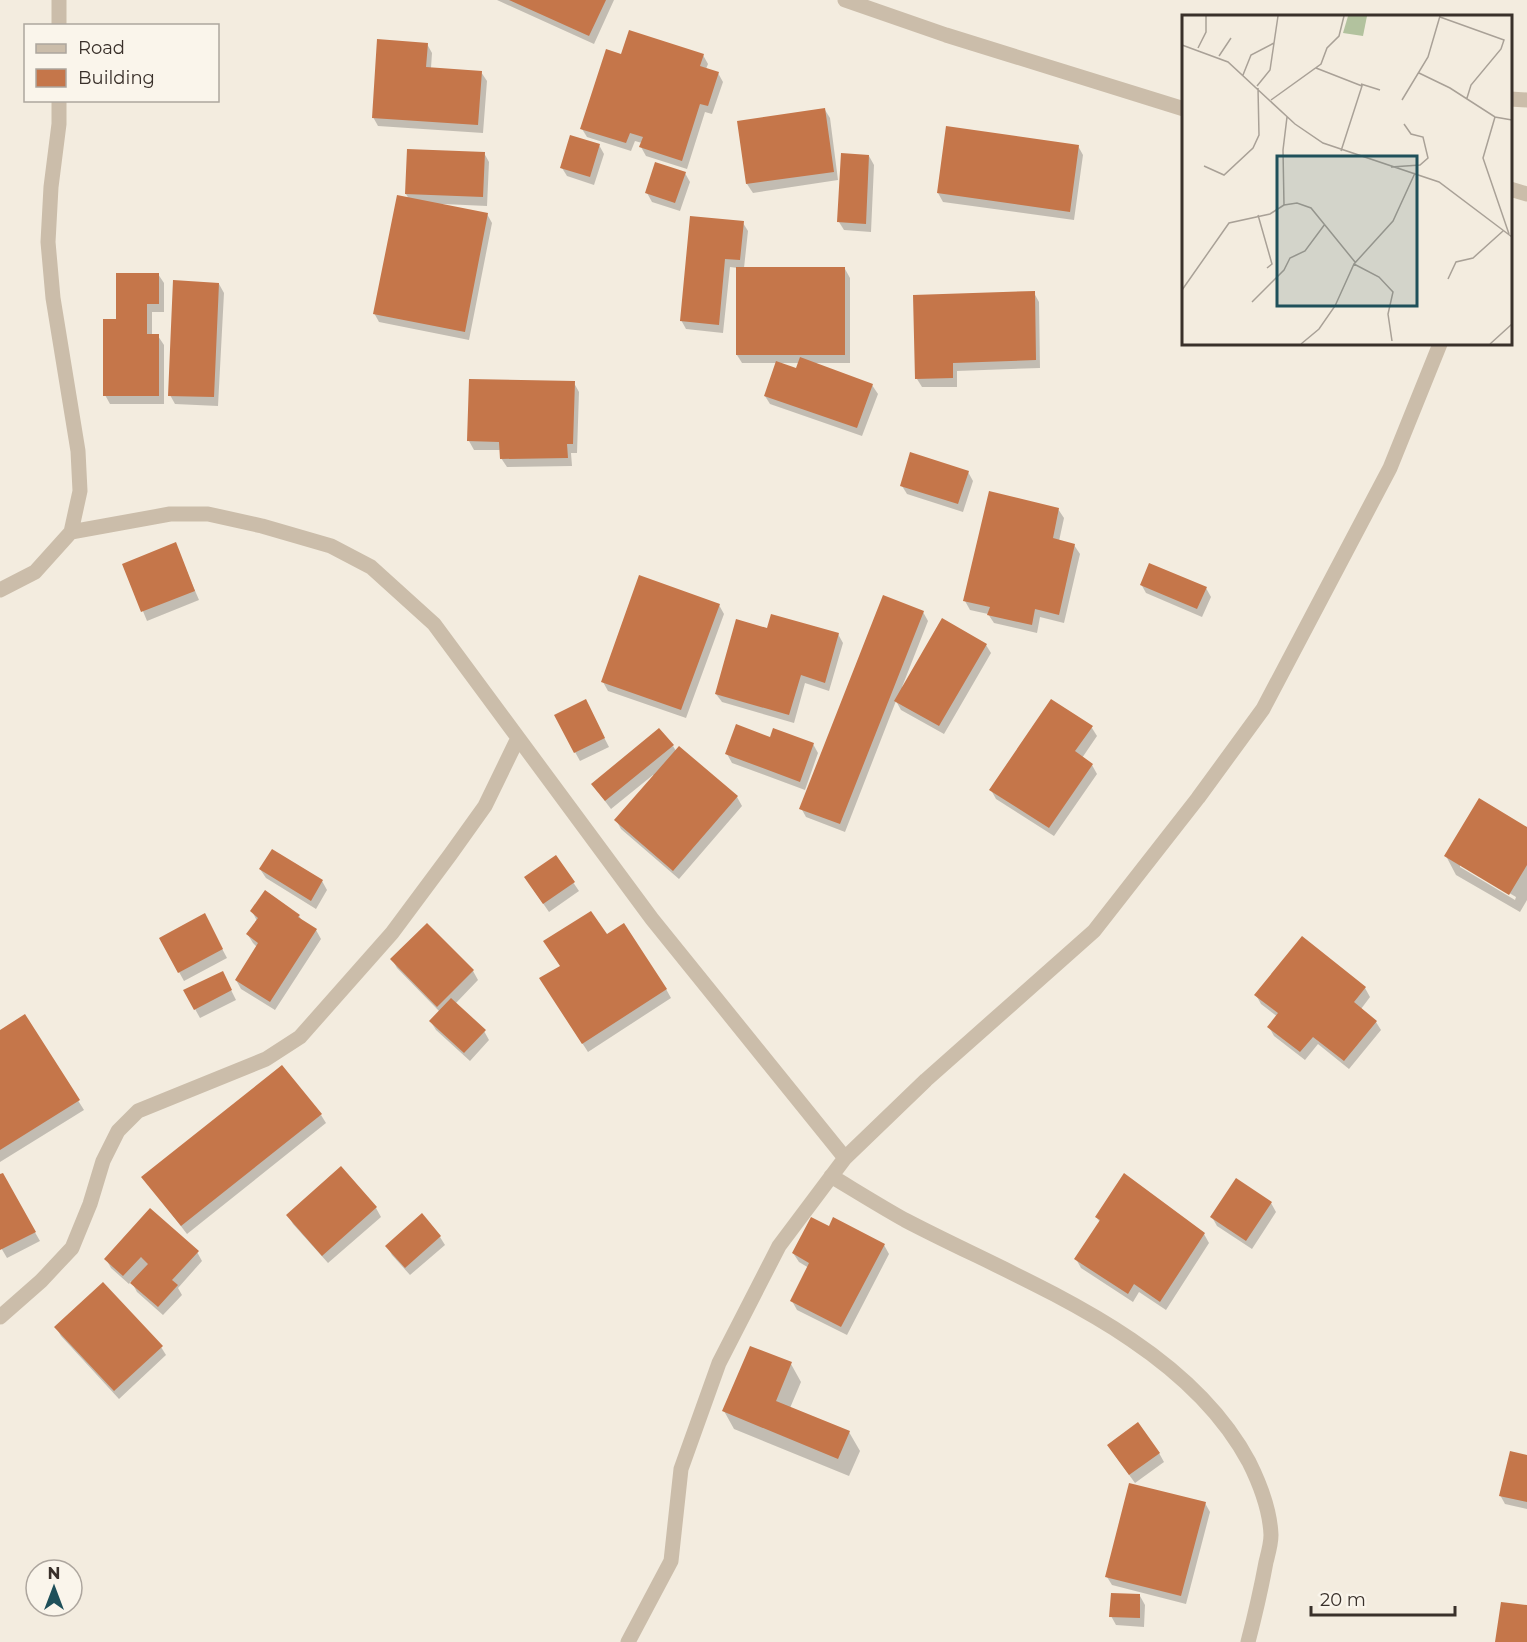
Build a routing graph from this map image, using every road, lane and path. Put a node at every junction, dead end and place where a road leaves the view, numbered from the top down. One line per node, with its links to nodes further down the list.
1 (59, 0): 3 (street)
2 (845, 0): 5 (street)
3 (59, 24)
4 (59, 102): 9 (street)
5 (1182, 108)
6 (1512, 190): 7 (street)
7 (1527, 194)
8 (1440, 345): 12 (street)
9 (71, 532): 10 (street); 11 (street)
10 (0, 590)
11 (518, 738): 12 (street); 14 (street)
12 (845, 1158): 13 (street)
13 (831, 1176): 15 (street); 16 (street)
14 (0, 1317)
15 (628, 1642)
16 (1248, 1642)

